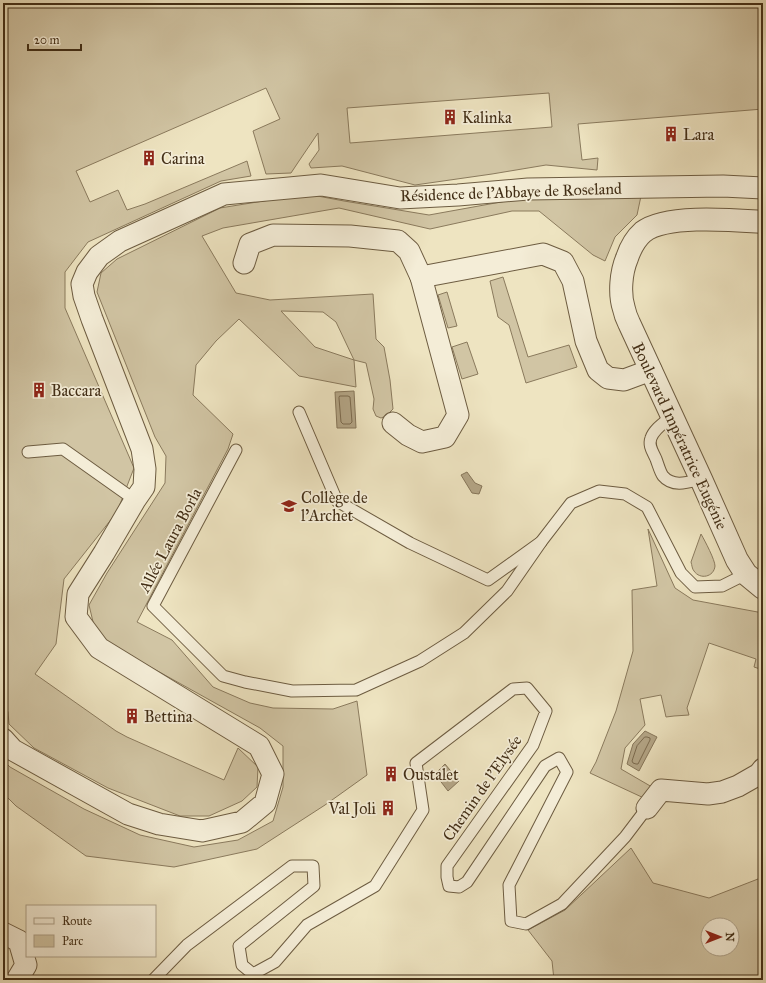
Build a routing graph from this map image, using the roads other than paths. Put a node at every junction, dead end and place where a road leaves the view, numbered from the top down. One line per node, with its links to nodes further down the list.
1 (763, 188): 12 (street, Résidence de l'Abbaye de Roseland)
2 (763, 222): 5 (street, Boulevard Impératrice Eugénie)
3 (244, 264): 4 (street)
4 (421, 277): 5 (street); 8 (street)
5 (651, 370): 7 (street, Boulevard Impératrice Eugénie)
6 (299, 412): 13 (lane, Allée Laura Borla)
7 (672, 416): 11 (street, Boulevard Impératrice Eugénie); 11 (lane)
8 (393, 423)
9 (236, 450): 13 (lane, Allée Laura Borla)
10 (28, 452): 12 (lane)
11 (701, 479): 14 (street, Boulevard Impératrice Eugénie)
12 (135, 500): 16 (street, Résidence de l'Abbaye de Roseland)
13 (541, 542): 14 (lane, Allée Laura Borla)
14 (746, 574): 15 (street, Boulevard Impératrice Eugénie)
15 (763, 588)
16 (3, 739)
17 (763, 769): 18 (street)
18 (647, 808): 21 (lane, Chemin de l'Elysée)
19 (11, 937): 20 (street)
20 (17, 980)
21 (153, 980)

